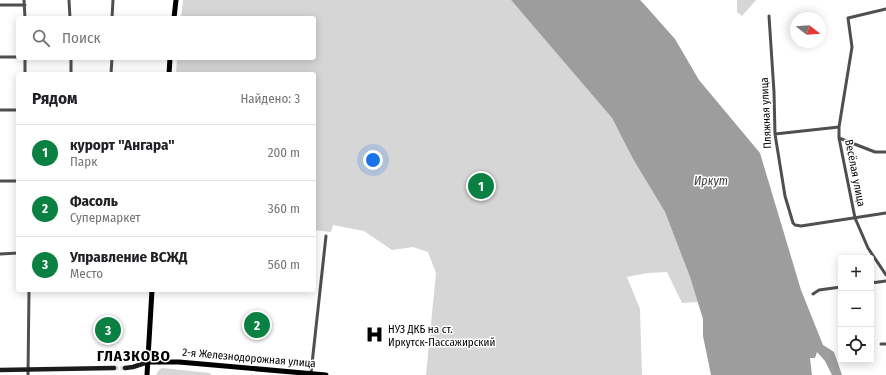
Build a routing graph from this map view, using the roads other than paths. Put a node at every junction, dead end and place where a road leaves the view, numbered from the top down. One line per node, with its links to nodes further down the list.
1 (24, 0): 6 (street)
2 (69, 0): 9 (street)
3 (113, 0): 10 (street)
4 (176, 0): 11 (main road)
5 (0, 5): 6 (street)
6 (25, 5): 8 (street)
7 (886, 9): 25 (street, Весёлая улица)
8 (25, 16)
9 (70, 16)
10 (112, 16)
11 (174, 16)
12 (769, 16): 26 (street, Пляжная улица)
13 (0, 57): 14 (street)
14 (16, 57)
15 (25, 60): 19 (street)
16 (71, 60): 20 (street)
17 (112, 60): 21 (street)
18 (170, 60): 22 (main road)
19 (25, 72)
20 (72, 72)
21 (111, 72)
22 (169, 72)
23 (0, 110): 24 (street)
24 (16, 110)
25 (839, 127): 26 (street); 27 (street, Весёлая улица)
26 (774, 134): 32 (street, Пляжная улица)
27 (839, 138): 28 (street); 32 (street, Весёлая улица)
28 (886, 152)
29 (0, 181): 30 (street)
30 (16, 181)
31 (886, 213): 32 (street)
32 (855, 218): 36 (street, Весёлая улица)
33 (326, 236): 50 (street)
34 (16, 253): 35 (street)
35 (0, 254)
36 (886, 275)
37 (886, 282): 38 (street)
38 (874, 283)
39 (838, 287): 42 (street)
40 (29, 292): 49 (street)
41 (152, 292): 45 (main road)
42 (813, 294)
43 (881, 344): 44 (street)
44 (886, 344)
45 (148, 362): 47 (main road, 2-я Железнодорожная улица); 50 (main road, 2-я Железнодорожная улица); 51 (main road)
46 (114, 368): 49 (main road)
47 (125, 368)
48 (0, 370): 49 (main road)
49 (28, 373)
50 (311, 373): 52 (main road, 2-я Железнодорожная улица)
51 (147, 375)
52 (326, 375)

